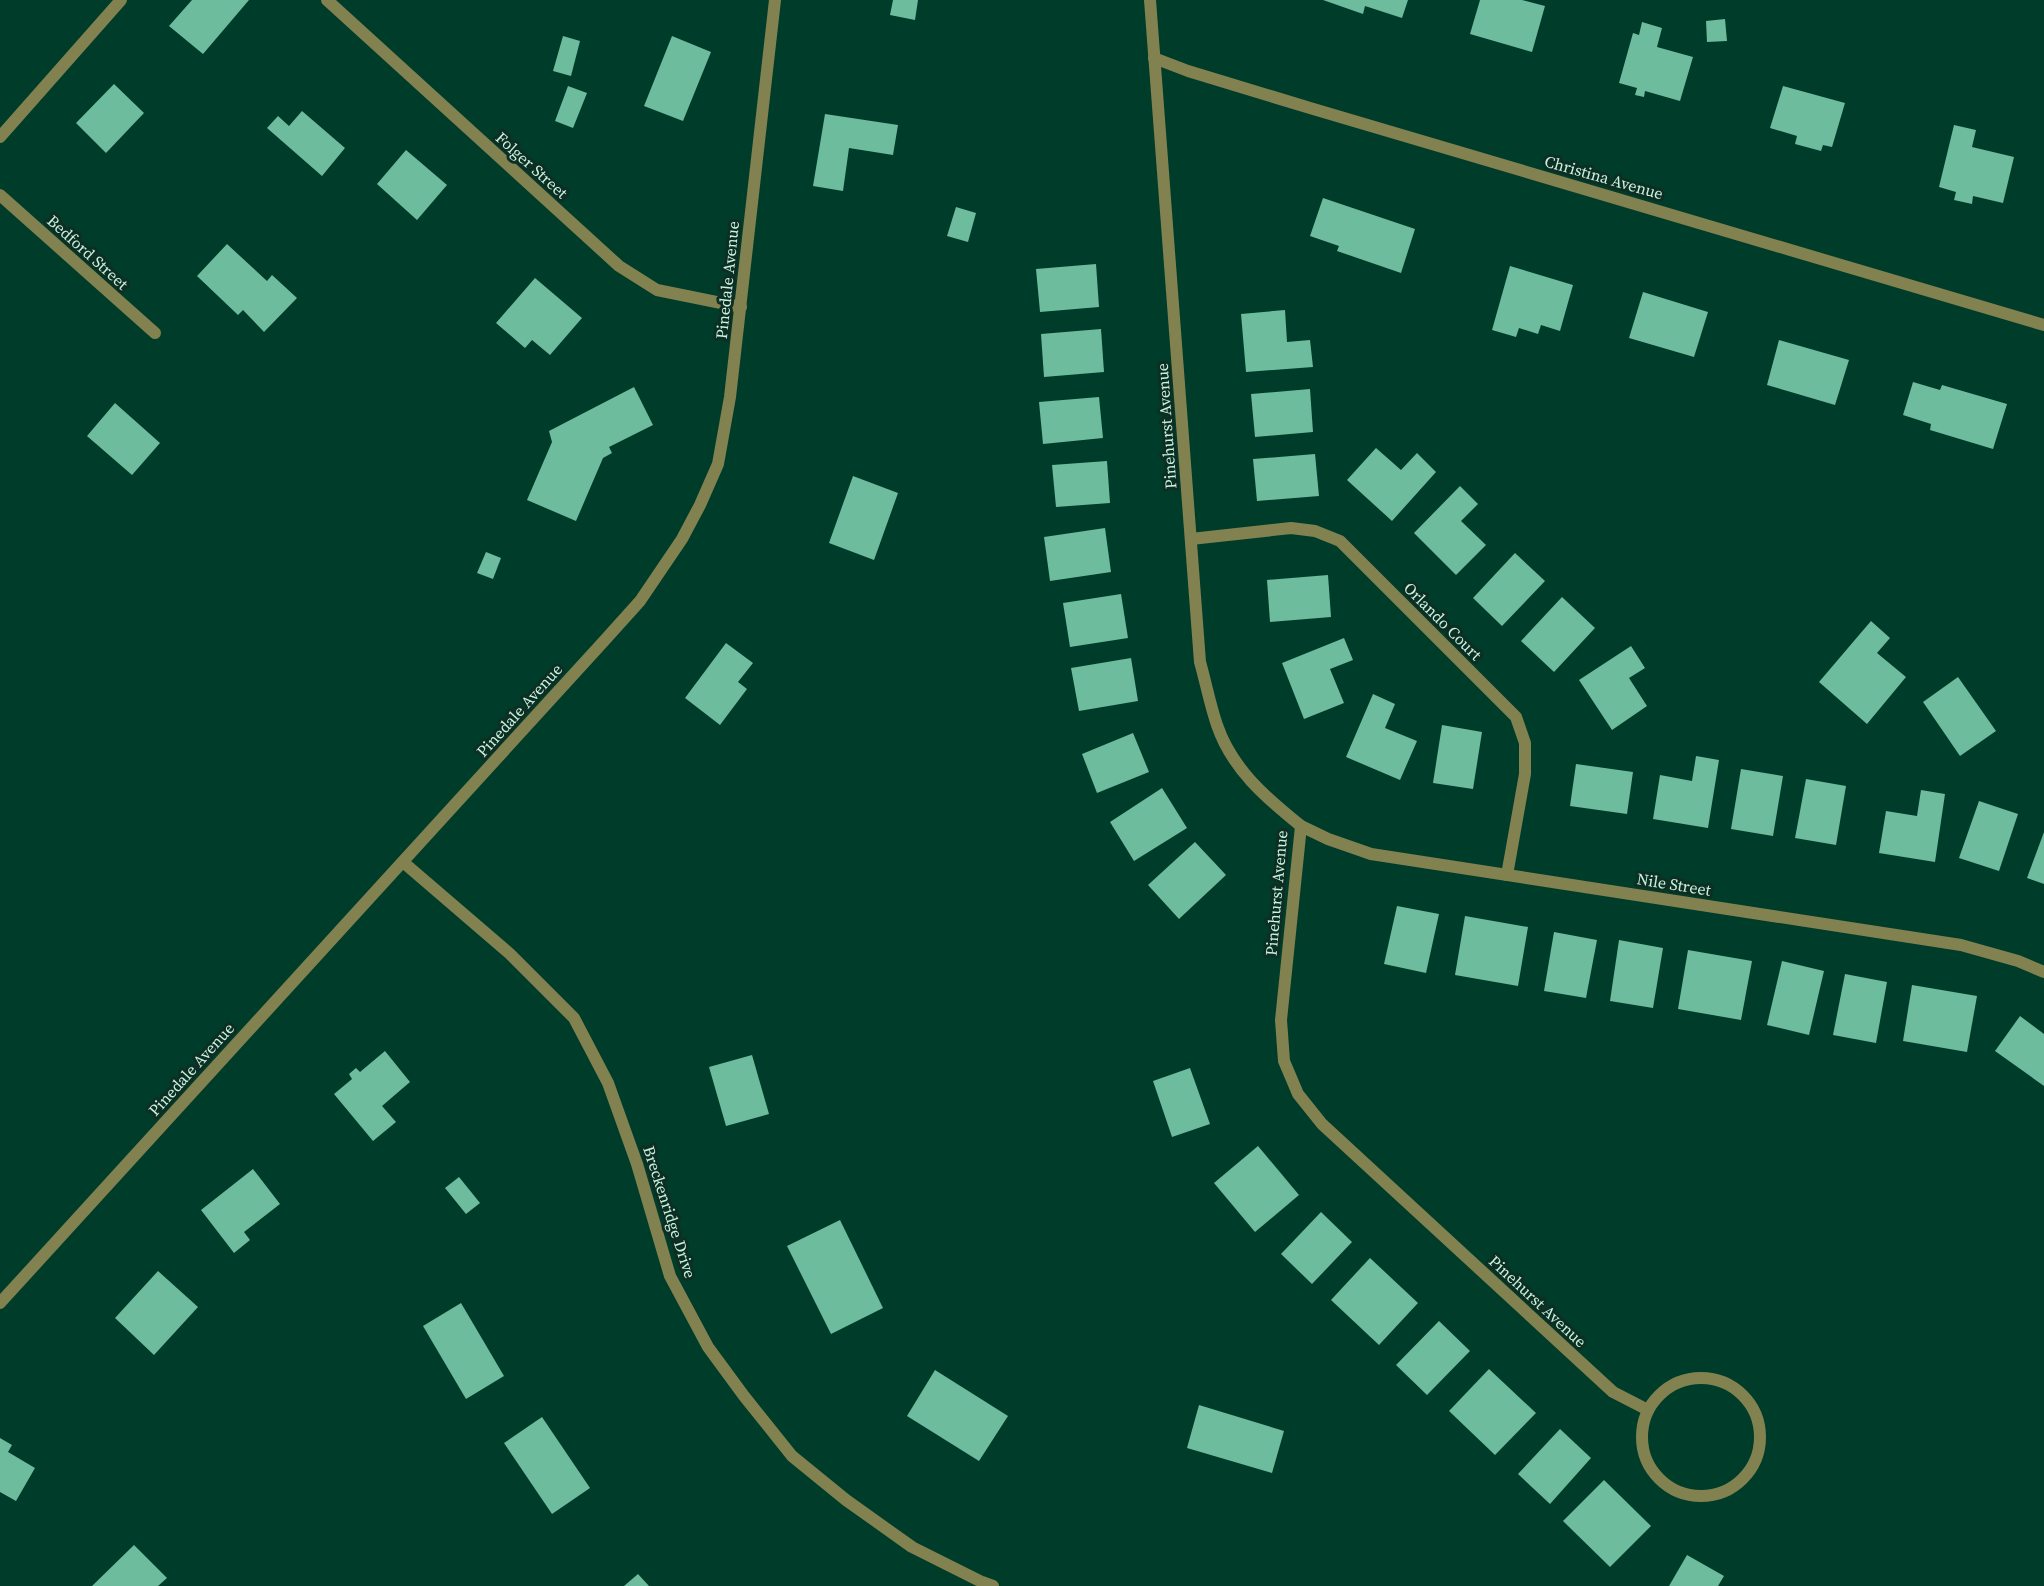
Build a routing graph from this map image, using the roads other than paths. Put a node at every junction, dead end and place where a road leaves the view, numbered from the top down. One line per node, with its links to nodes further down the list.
1 (121, 0): 6 (street)
2 (327, 0): 8 (street, Folger Street)
3 (775, 0): 8 (street, Pinedale Avenue)
4 (1150, 0): 5 (street, Pinehurst Avenue)
5 (1155, 58): 9 (street, Christina Avenue); 11 (street, Pinehurst Avenue)
6 (0, 137)
7 (0, 195): 10 (street, Bedford Street)
8 (741, 307): 13 (street, Pinedale Avenue)
9 (2044, 325)
10 (155, 333)
11 (1191, 539): 12 (street, Pinehurst Avenue); 14 (street, Orlando Court)
12 (1301, 826): 14 (street, Nile Street); 17 (street, Pinehurst Avenue)
13 (403, 862): 16 (street, Pinedale Avenue); 18 (street, Breckenridge Drive)
14 (1507, 875): 15 (street, Nile Street)
15 (2044, 972)
16 (0, 1303)
17 (1648, 1410): 17 (street)
18 (993, 1586)

